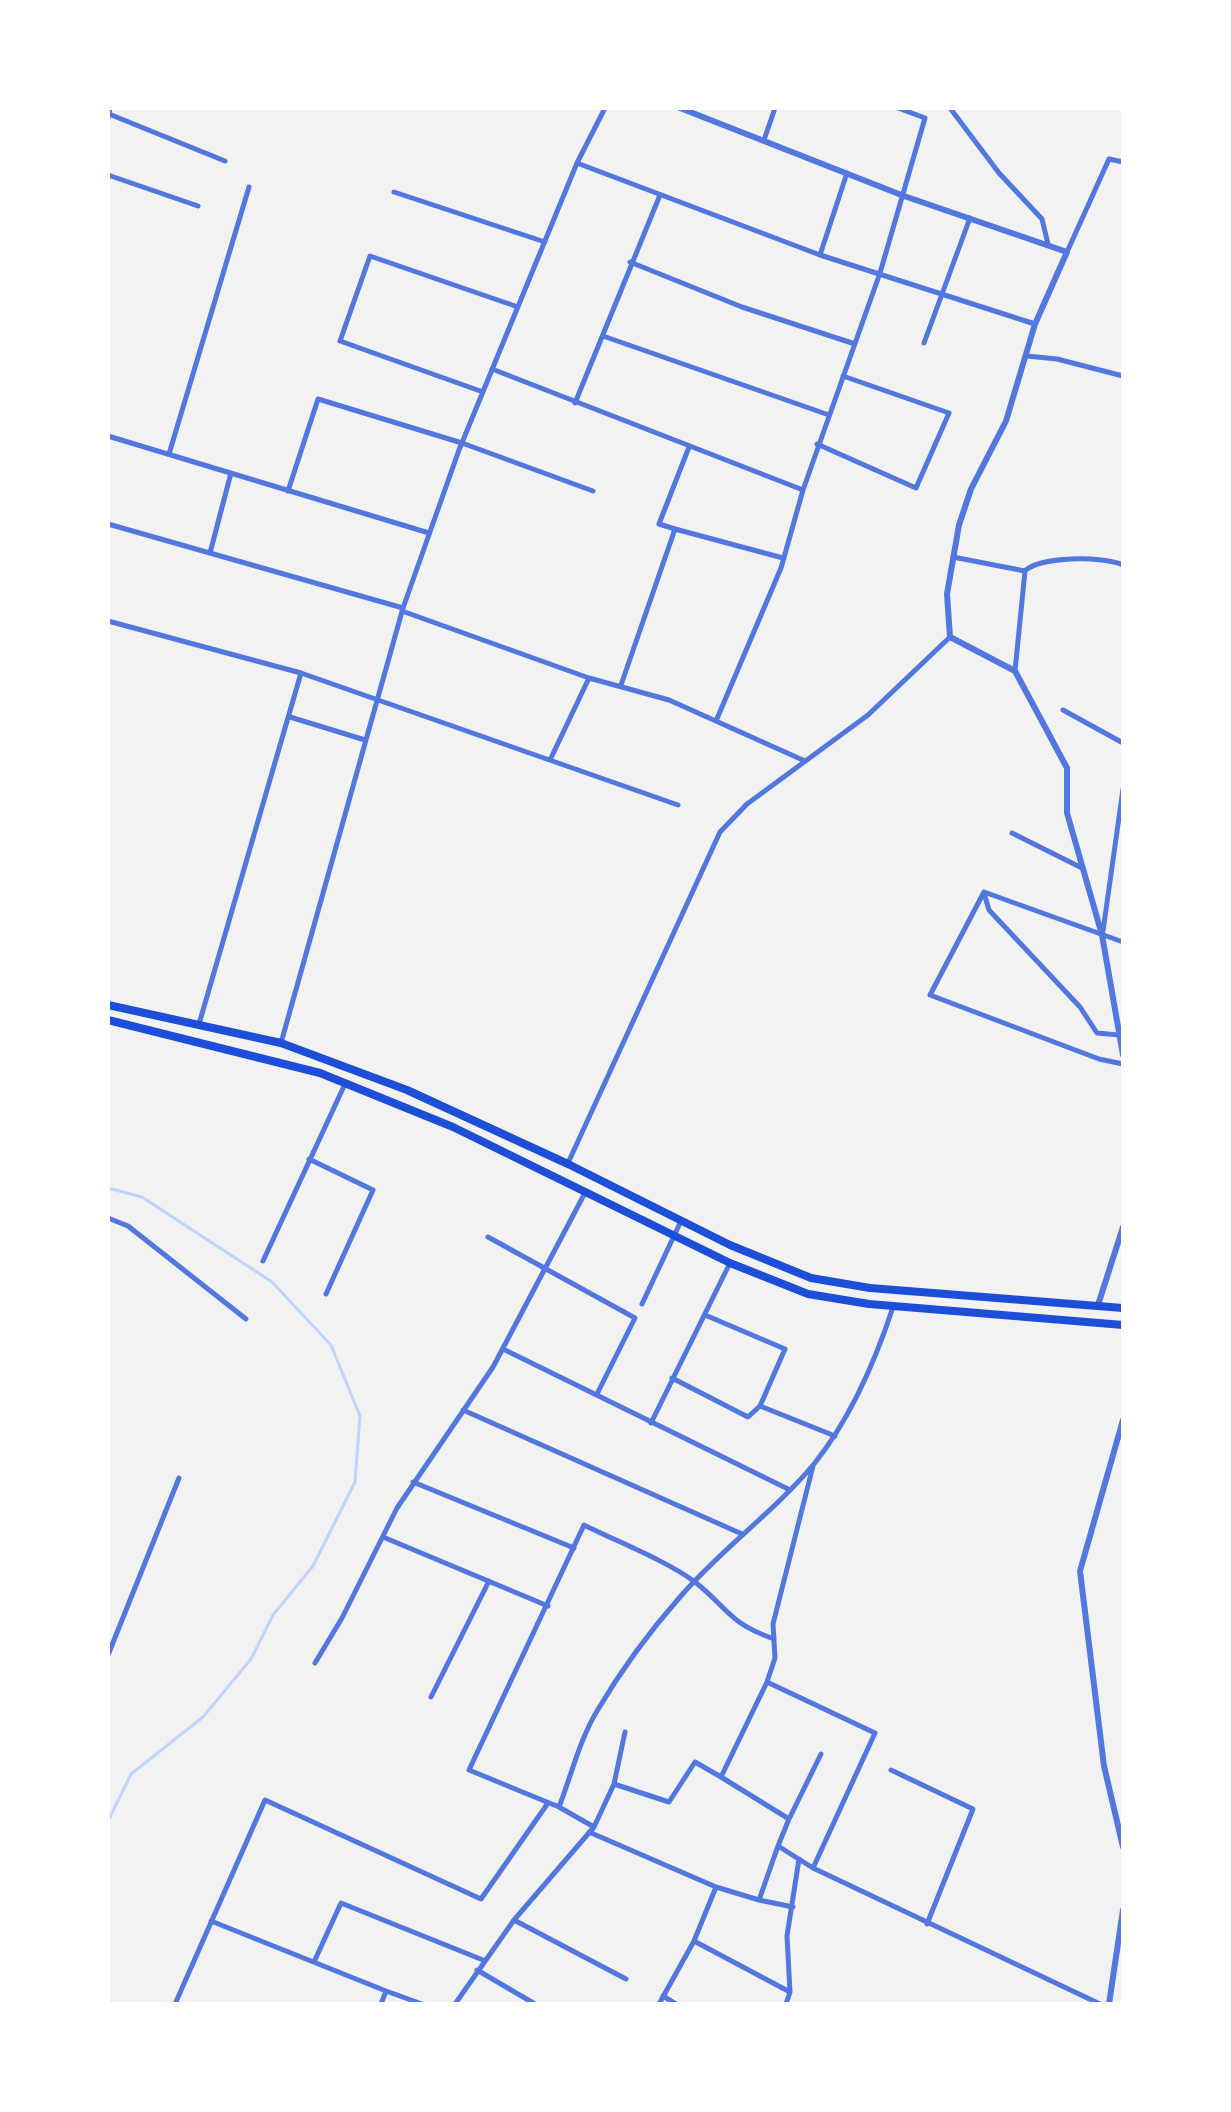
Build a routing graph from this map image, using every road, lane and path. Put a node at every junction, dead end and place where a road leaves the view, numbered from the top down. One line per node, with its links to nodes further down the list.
1 (110, 108): 7 (street)
2 (605, 108): 11 (street)
3 (680, 108): 8 (street)
4 (775, 108): 8 (street)
5 (898, 108): 17 (street)
6 (950, 108): 21 (street)
7 (108, 116): 9 (street)
8 (764, 140): 12 (street)
9 (225, 161)
10 (1123, 162): 22 (street)
11 (577, 163): 16 (street); 20 (street)
12 (847, 172): 17 (street); 23 (street)
13 (108, 175): 18 (street)
14 (249, 187): 43 (street)
15 (394, 192): 20 (street)
16 (660, 195): 23 (street); 24 (street)
17 (904, 196): 19 (street); 25 (street)
18 (198, 206)
19 (970, 218): 21 (street); 26 (street)
20 (545, 242): 27 (street)
21 (1048, 244): 22 (street)
22 (1067, 252): 28 (street)
23 (820, 255): 25 (street)
24 (630, 262): 29 (street); 31 (street)
25 (880, 273): 26 (street); 31 (street)
26 (943, 295): 28 (street); 30 (street)
27 (518, 307): 33 (street); 36 (street)
28 (1035, 324): 32 (street)
29 (603, 336): 37 (street); 38 (street)
30 (924, 343)
31 (855, 344): 34 (street)
32 (1027, 356): 35 (street); 53 (street)
33 (492, 369): 36 (street); 37 (street)
34 (843, 376): 38 (street); 41 (street)
35 (1123, 376)
36 (483, 392): 40 (street)
37 (575, 403): 42 (street)
38 (829, 415): 41 (street)
39 (108, 436): 43 (street)
40 (462, 443): 46 (street); 47 (street); 50 (street)
41 (817, 444): 45 (street)
42 (689, 447): 45 (street); 49 (street)
43 (169, 454): 44 (street)
44 (231, 473): 46 (street); 51 (street)
45 (803, 490): 54 (street)
46 (288, 491): 50 (street)
47 (593, 491)
48 (108, 524): 51 (street)
49 (675, 529): 54 (street); 63 (street)
50 (429, 533): 57 (street)
51 (210, 553): 57 (street)
52 (1123, 554): 55 (street)
53 (953, 557): 56 (street); 59 (street)
54 (783, 558): 67 (street)
55 (1121, 564): 56 (street)
56 (1025, 571): 60 (street)
57 (402, 610): 62 (street); 64 (street)
58 (108, 621): 61 (street)
59 (950, 637): 60 (street); 71 (street)
60 (1015, 671): 75 (street)
61 (301, 673): 64 (street); 66 (street)
62 (589, 678): 63 (street); 70 (street)
63 (621, 685): 67 (street)
64 (378, 700): 68 (street); 70 (street)
65 (1063, 710): 69 (street)
66 (290, 717): 68 (street); 81 (street)
67 (716, 721): 71 (street)
68 (365, 740): 83 (street)
69 (1123, 743)
70 (551, 758): 73 (street)
71 (805, 761): 88 (street)
72 (1123, 789): 77 (street)
73 (678, 805)
74 (1012, 833): 75 (street)
75 (1082, 868): 77 (street)
76 (984, 892): 77 (street); 82 (street); 85 (street)
77 (1102, 935): 78 (street); 82 (street)
78 (1123, 942)
79 (108, 1005): 81 (main road)
80 (108, 1020): 86 (main road)
81 (199, 1024): 83 (main road)
82 (1119, 1035): 84 (street)
83 (281, 1043): 88 (main road)
84 (1123, 1055)
85 (1123, 1064)
86 (345, 1084): 87 (street); 89 (main road)
87 (309, 1159): 97 (street); 100 (street)
88 (568, 1164): 91 (main road)
89 (587, 1191): 93 (main road); 99 (street)
90 (108, 1218): 106 (street)
91 (681, 1221): 93 (street); 95 (main road)
92 (1123, 1227): 102 (street)
93 (676, 1236): 96 (main road); 101 (street)
94 (488, 1237): 99 (street)
95 (714, 1238): 96 (main road); 102 (main road)
96 (709, 1252): 98 (main road)
97 (263, 1261)
98 (730, 1263): 103 (main road); 105 (street)
99 (545, 1268): 108 (street); 110 (street)
100 (326, 1294)
101 (642, 1304)
102 (1098, 1305): 104 (main road)
103 (894, 1306): 107 (main road); 115 (street)
104 (1123, 1308)
105 (705, 1315): 109 (street); 111 (street)
106 (246, 1319)
107 (1123, 1325)
108 (503, 1349): 110 (street); 112 (street)
109 (672, 1378): 111 (street); 114 (street)
110 (597, 1394): 114 (street)
111 (760, 1406): 115 (street)
112 (463, 1410): 118 (street); 120 (street)
113 (1123, 1420): 140 (street)
114 (651, 1423): 119 (street)
115 (835, 1436): 116 (street)
116 (813, 1465): 119 (street); 126 (street)
117 (179, 1478): 127 (street)
118 (413, 1482): 121 (street); 122 (street)
119 (788, 1489): 120 (street)
120 (742, 1534): 124 (street)
121 (383, 1537): 123 (street); 128 (street)
122 (574, 1548): 124 (street); 125 (street)
123 (489, 1581): 125 (street); 130 (street)
124 (694, 1582): 126 (street); 136 (street)
125 (548, 1606): 136 (street)
126 (774, 1639): 129 (street)
127 (108, 1655)
128 (315, 1663)
129 (767, 1682): 134 (street); 142 (street)
130 (431, 1697)
131 (625, 1732): 135 (street)
132 (821, 1754): 137 (street)
133 (891, 1770): 149 (street)
134 (721, 1777): 135 (street); 137 (street)
135 (614, 1784): 138 (street)
136 (553, 1805): 138 (street); 148 (street)
137 (789, 1819): 139 (street)
138 (592, 1829): 143 (street); 147 (street)
139 (778, 1846): 141 (street); 144 (street)
140 (1123, 1847)
141 (799, 1859): 142 (street); 145 (street)
142 (813, 1868): 149 (street)
143 (716, 1887): 144 (street); 150 (street)
144 (759, 1900): 145 (street)
145 (793, 1907): 156 (street)
146 (1123, 1910): 167 (street)
147 (514, 1920): 151 (street); 154 (street)
148 (211, 1921): 152 (street); 158 (street)
149 (927, 1924): 166 (street)
150 (694, 1941): 156 (street); 157 (street)
151 (483, 1960): 152 (street); 153 (street)
152 (314, 1962): 155 (street)
153 (477, 1970): 161 (street); 162 (street)
154 (626, 1979)
155 (386, 1991): 159 (street); 160 (street)
156 (790, 1992): 165 (street)
157 (663, 1996): 163 (street); 164 (street)
158 (175, 2004)
159 (381, 2004)
160 (422, 2004)
161 (455, 2004)
162 (535, 2004)
163 (659, 2004)
164 (676, 2004)
165 (786, 2004)
166 (1100, 2004)
167 (1109, 2004)

